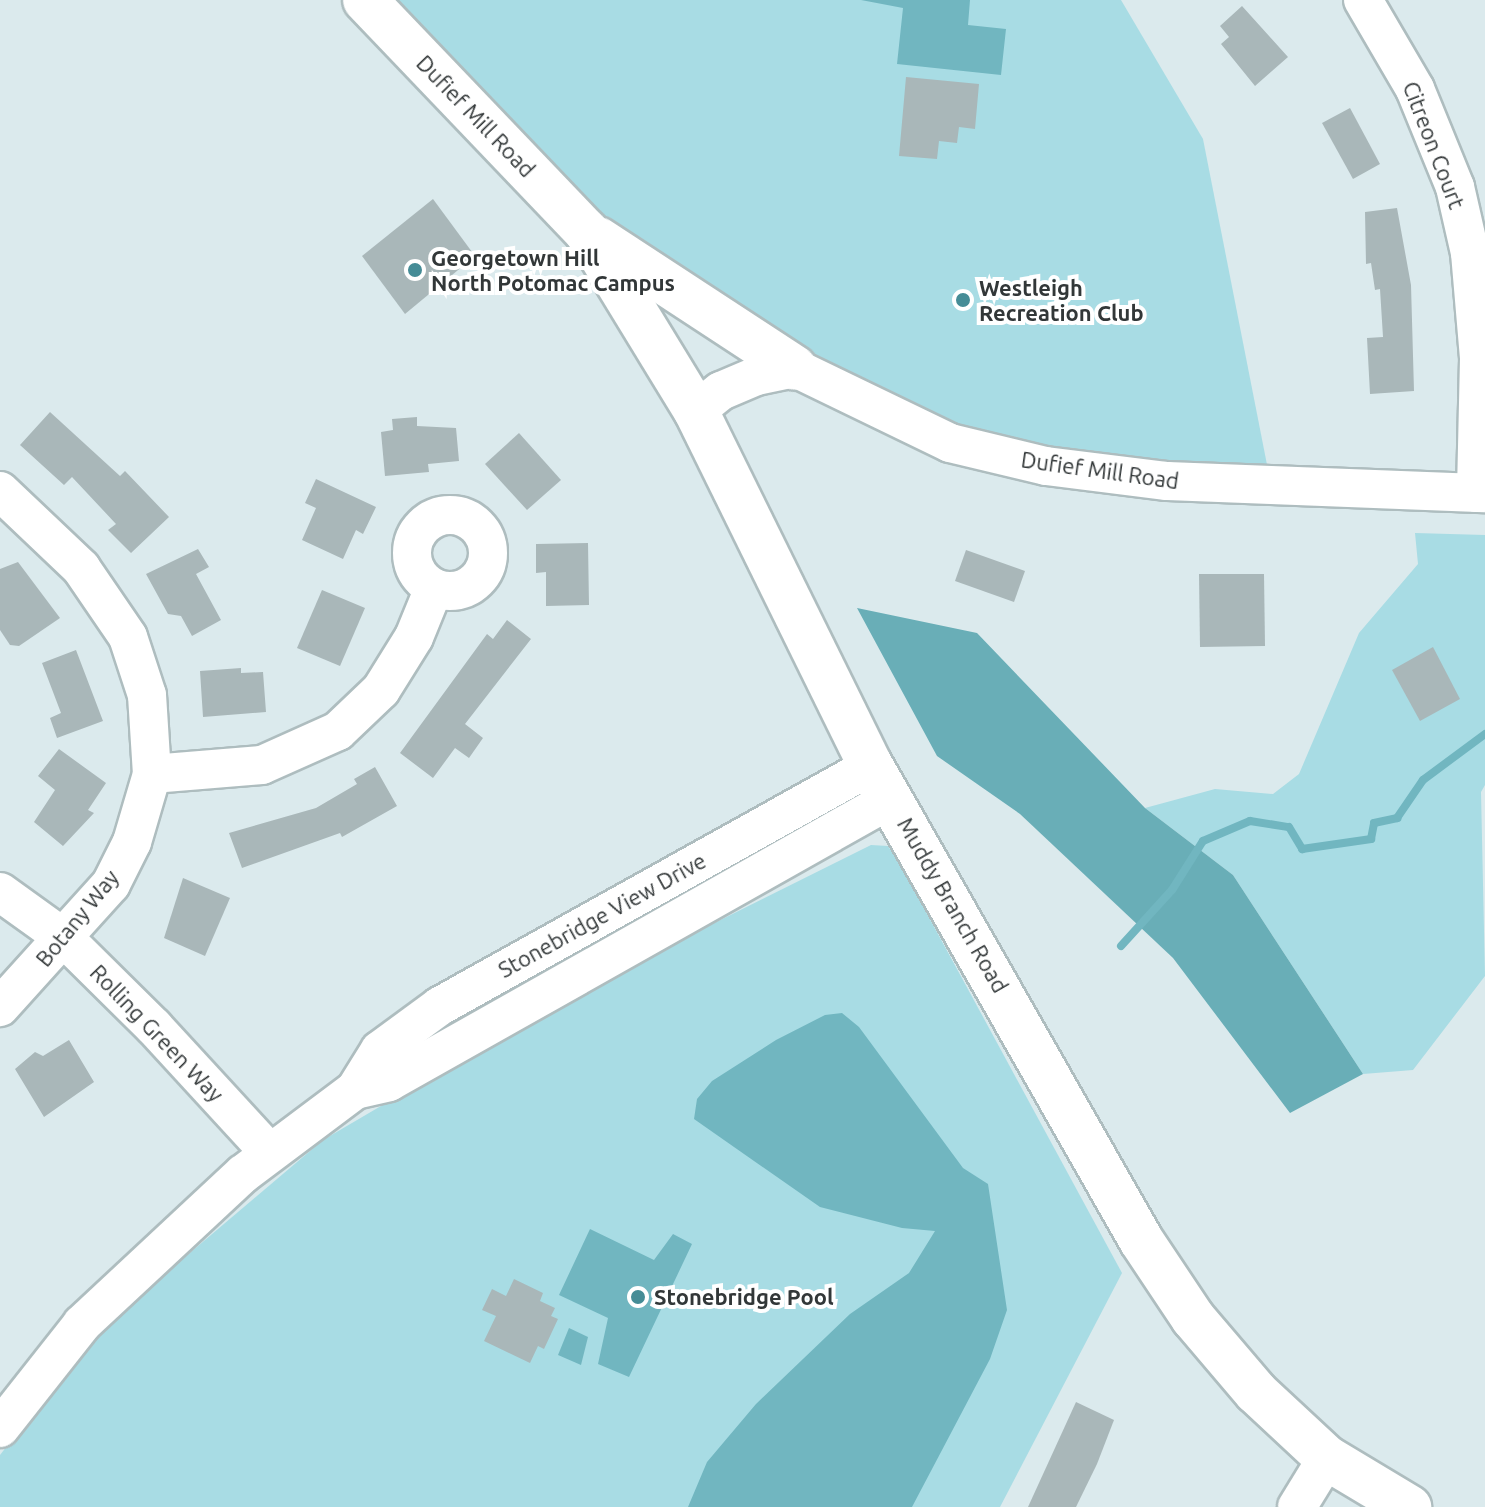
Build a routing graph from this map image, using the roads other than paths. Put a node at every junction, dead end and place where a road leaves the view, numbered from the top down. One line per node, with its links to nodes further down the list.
1 (365, 0): 3 (main road, Dufief Mill Road)
2 (1363, 0): 7 (street, Citreon Court)
3 (586, 231): 4 (main road); 5 (main road, Muddy Branch Road)
4 (795, 368): 5 (street); 7 (street, Dufief Mill Road)
5 (696, 411): 10 (main road, Muddy Branch Road)
6 (0, 491): 9 (street, Botany Way)
7 (1480, 493)
8 (434, 588): 9 (street)
9 (152, 774): 12 (street, Botany Way)
10 (881, 782): 14 (street, Stonebridge View Drive); 16 (main road, Muddy Branch Road)
11 (0, 892): 12 (street, Rolling Green Way)
12 (64, 938): 13 (street, Botany Way); 14 (street, Rolling Green Way)
13 (0, 1007)
14 (269, 1152): 15 (street, Stonebridge View Drive)
15 (0, 1428)
16 (1327, 1458): 17 (street); 18 (main road, Muddy Branch Road)
17 (1297, 1507)
18 (1409, 1507)

